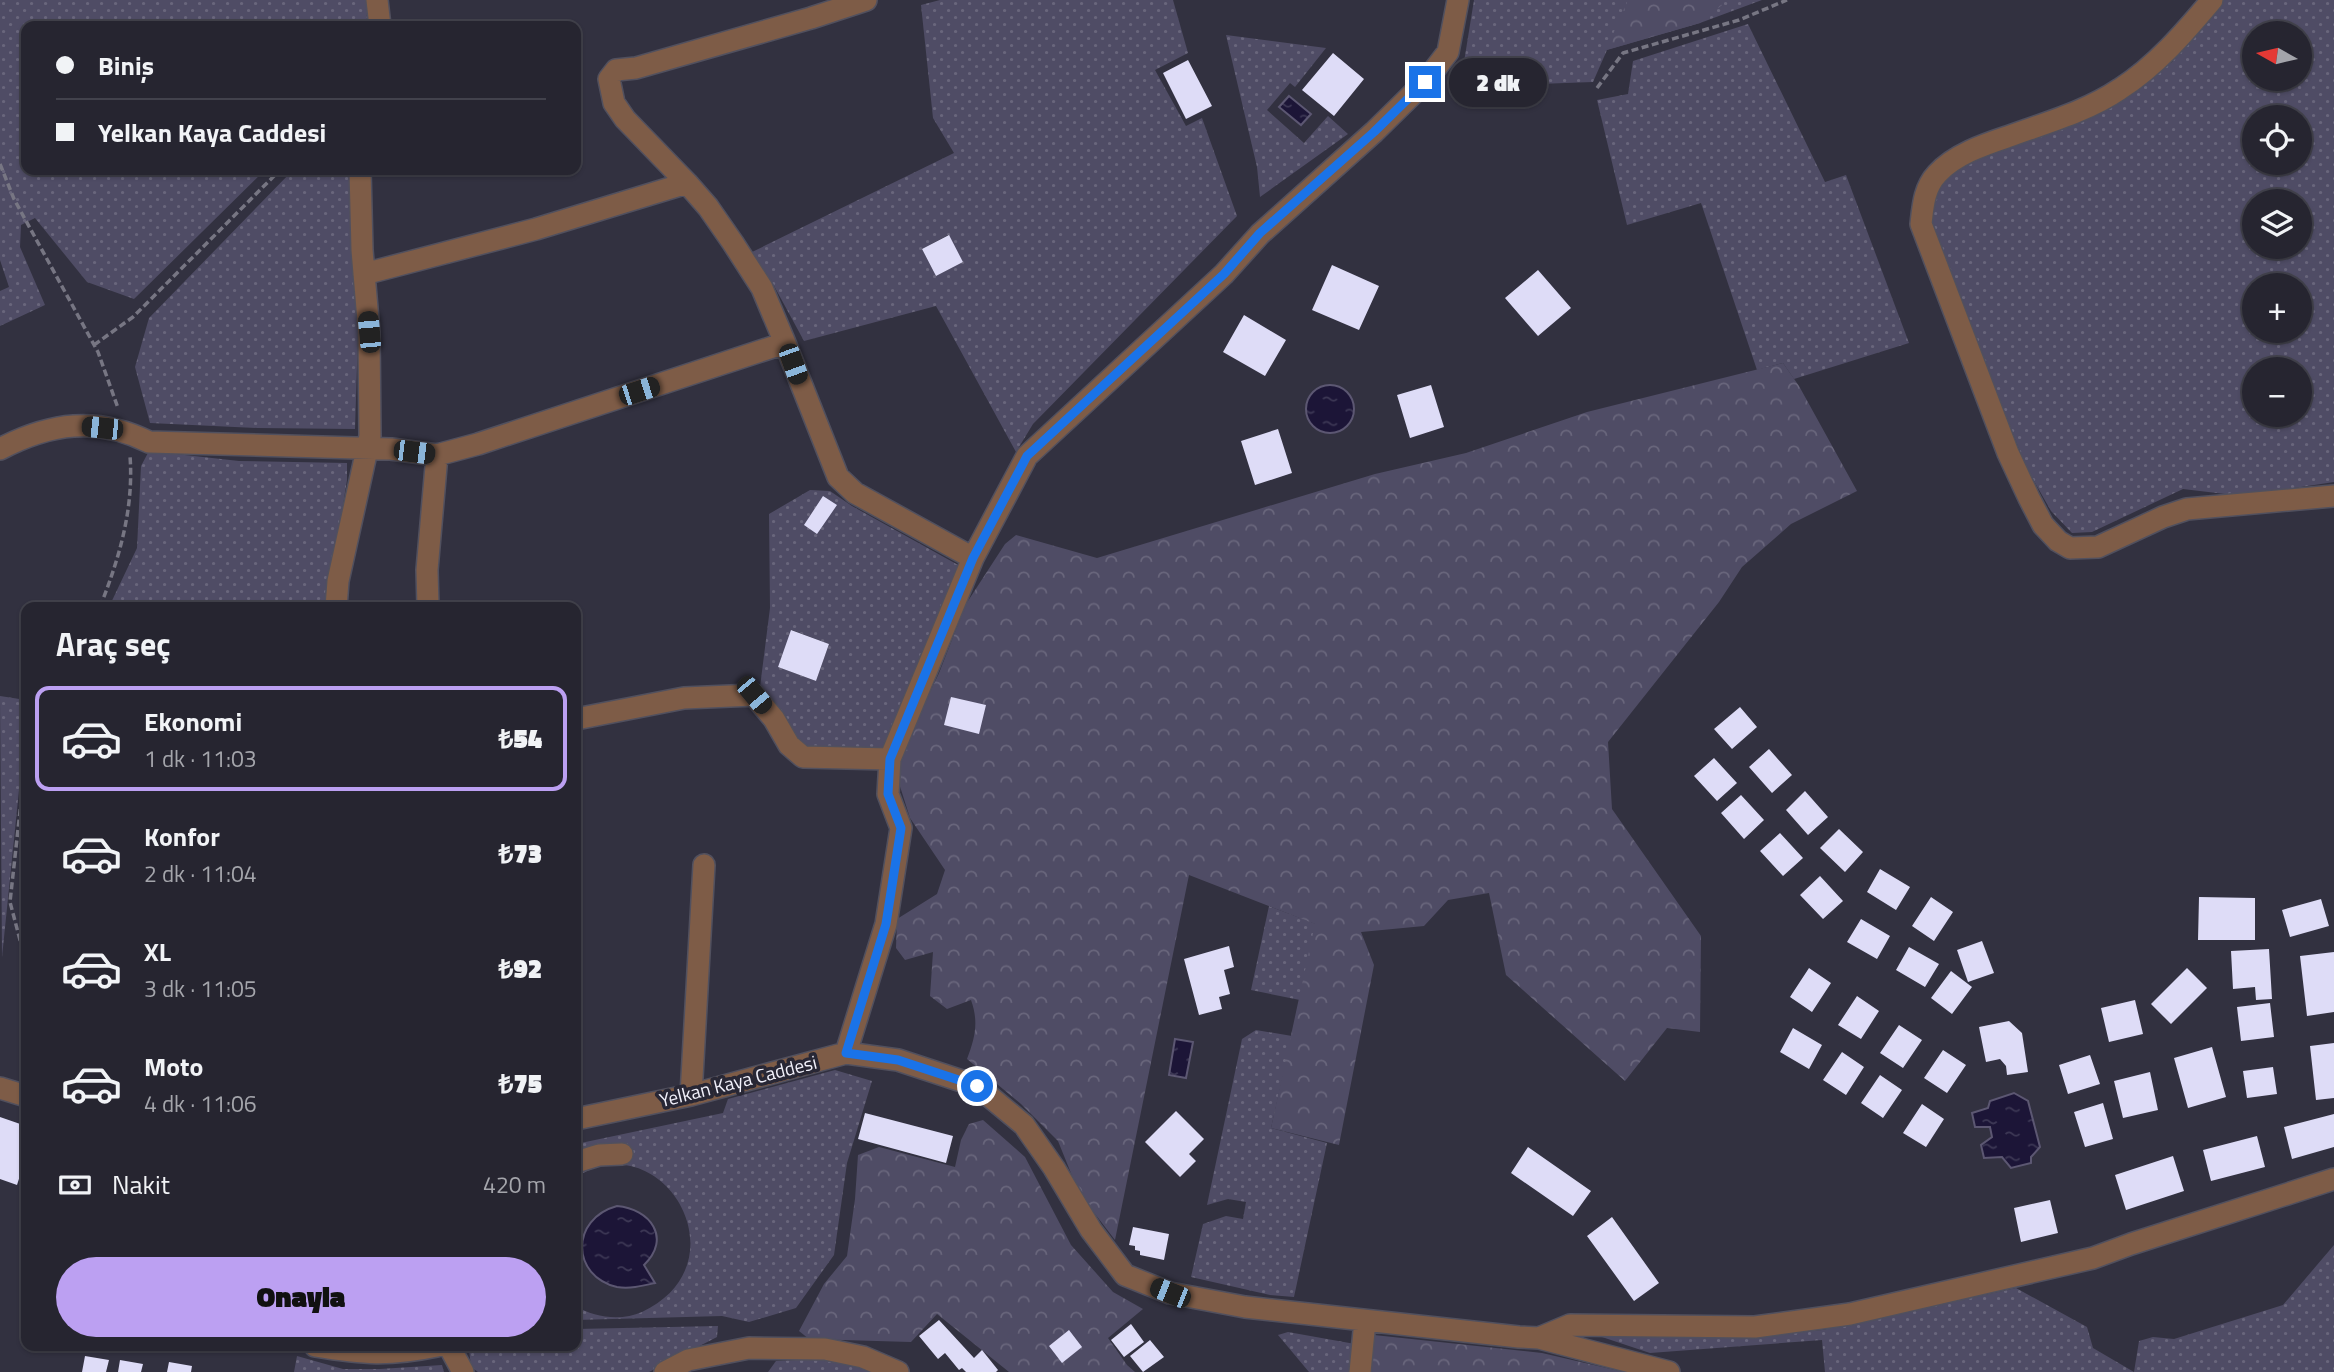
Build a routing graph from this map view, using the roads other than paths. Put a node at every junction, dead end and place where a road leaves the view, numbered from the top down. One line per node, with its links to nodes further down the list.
1 (377, 0): 5 (street)
2 (866, 0): 7 (street)
3 (1458, 0): 14 (street)
4 (2212, 0): 13 (street)
5 (379, 21)
6 (360, 175): 8 (street)
7 (687, 183): 8 (street); 9 (street)
8 (364, 274): 10 (street)
9 (785, 343): 12 (street); 14 (street)
10 (366, 448): 11 (street); 12 (street); 15 (street)
11 (0, 449)
12 (437, 455): 16 (street)
13 (2334, 496)
14 (973, 558): 18 (street)
15 (336, 602)
16 (428, 602)
17 (581, 718): 18 (street)
18 (890, 759): 20 (street)
19 (704, 864): 23 (street)
20 (846, 1053): 23 (street, Yelkan Kaya Caddesi); 28 (street)
21 (0, 1087): 22 (street)
22 (21, 1094)
23 (691, 1095): 24 (street, Yelkan Kaya Caddesi)
24 (581, 1118)
25 (622, 1154): 26 (street)
26 (581, 1160)
27 (2334, 1179): 29 (street)
28 (1365, 1321): 29 (street); 36 (street)
29 (1539, 1338): 37 (street)
30 (349, 1351): 31 (street)
31 (413, 1351)
32 (452, 1351): 33 (street)
33 (463, 1372)
34 (665, 1372): 35 (street)
35 (898, 1372)
36 (1360, 1372)
37 (1669, 1372)

